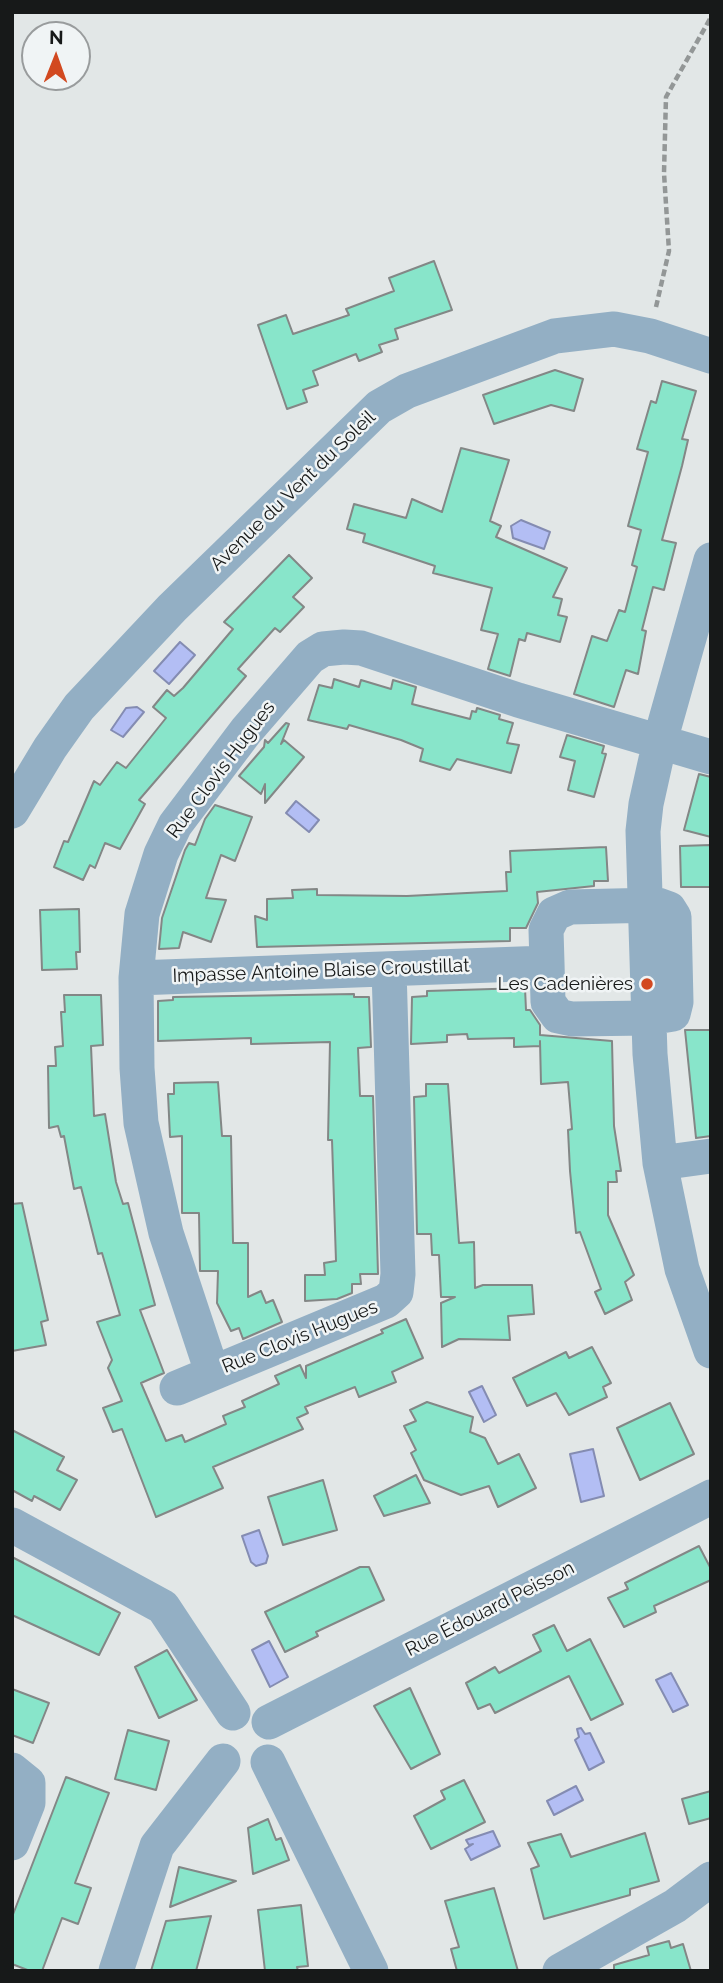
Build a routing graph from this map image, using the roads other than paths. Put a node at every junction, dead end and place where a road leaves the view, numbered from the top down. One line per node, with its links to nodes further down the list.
1 (711, 356): 5 (street, Avenue du Vent du Soleil)
2 (711, 560): 3 (street)
3 (660, 741): 4 (street, Rue Clovis Hugues); 6 (street); 9 (street, Rue Clovis Hugues)
4 (711, 757)
5 (12, 811)
6 (644, 906): 7 (street); 10 (street)
7 (547, 963): 8 (street, Impasse Antoine Blaise Croustillat); 10 (street)
8 (389, 969): 9 (street, Impasse Antoine Blaise Croustillat); 14 (street, Rue Clovis Hugues)
9 (136, 978): 14 (street, Rue Clovis Hugues)
10 (649, 1018): 12 (street)
11 (711, 1156): 12 (street)
12 (660, 1163): 13 (street)
13 (711, 1351)
14 (212, 1373): 15 (street, Rue Clovis Hugues)
15 (177, 1388)
16 (711, 1497): 19 (street, Rue Édouard Peisson)
17 (12, 1525): 18 (street)
18 (233, 1713): 19 (street); 20 (street)
19 (269, 1721): 21 (street)
20 (223, 1761): 21 (street); 25 (street)
21 (268, 1762): 26 (street)
22 (12, 1770): 23 (street)
23 (12, 1843)
24 (711, 1879): 27 (street)
25 (116, 1971)
26 (371, 1971)
27 (560, 1971)

